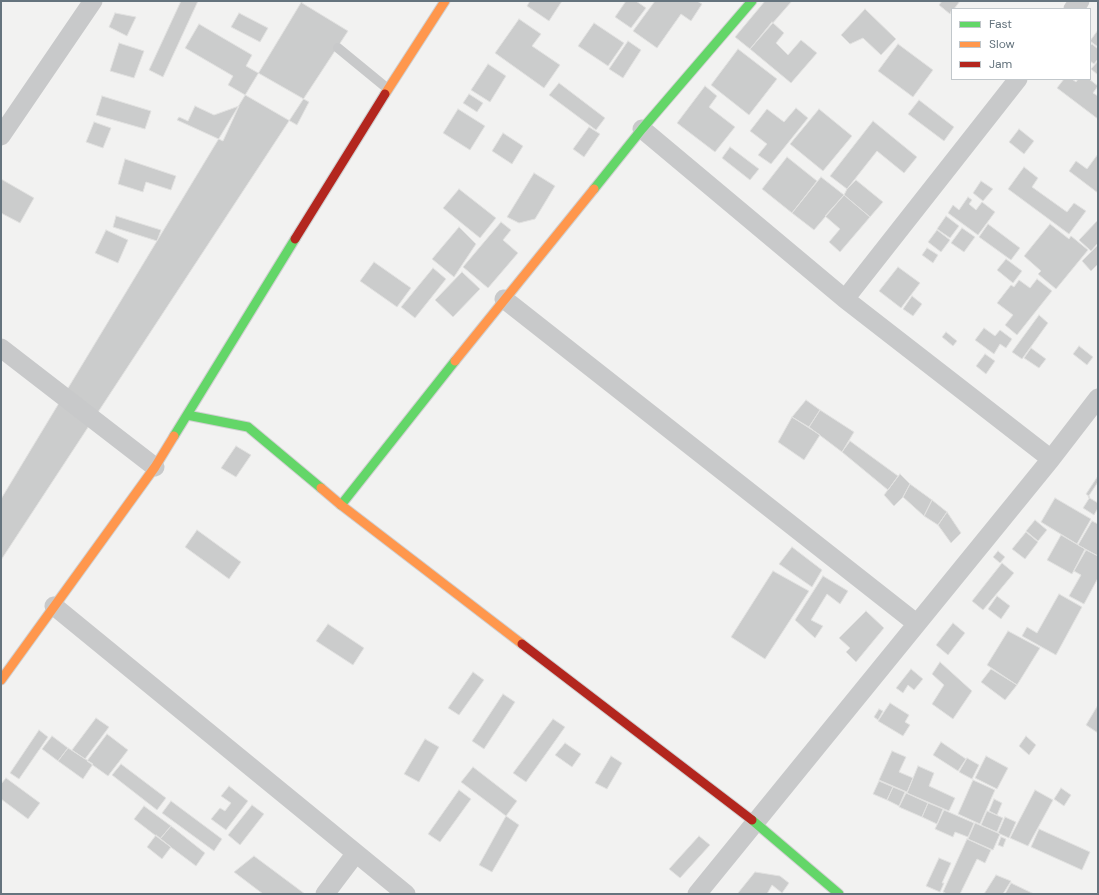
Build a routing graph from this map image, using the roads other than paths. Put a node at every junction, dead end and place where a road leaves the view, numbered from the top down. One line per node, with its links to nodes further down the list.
1 (93, 1): 8 (street)
2 (445, 1): 6 (street)
3 (752, 1): 7 (street)
4 (338, 48): 6 (lane)
5 (1017, 80): 10 (street)
6 (388, 89): 13 (street)
7 (642, 129): 9 (street); 10 (street)
8 (1, 136)
9 (504, 299): 16 (street); 18 (street)
10 (845, 299): 14 (street)
11 (1, 348): 15 (street)
12 (1098, 398): 14 (street)
13 (187, 415): 15 (street); 16 (street)
14 (1051, 459): 18 (street)
15 (155, 467): 17 (street)
16 (341, 505): 20 (street)
17 (54, 606): 19 (street); 21 (street)
18 (916, 623): 20 (street)
19 (1, 680)
20 (755, 822): 24 (street); 25 (street)
21 (356, 853): 22 (street); 23 (street)
22 (325, 894)
23 (406, 894)
24 (697, 894)
25 (839, 894)

